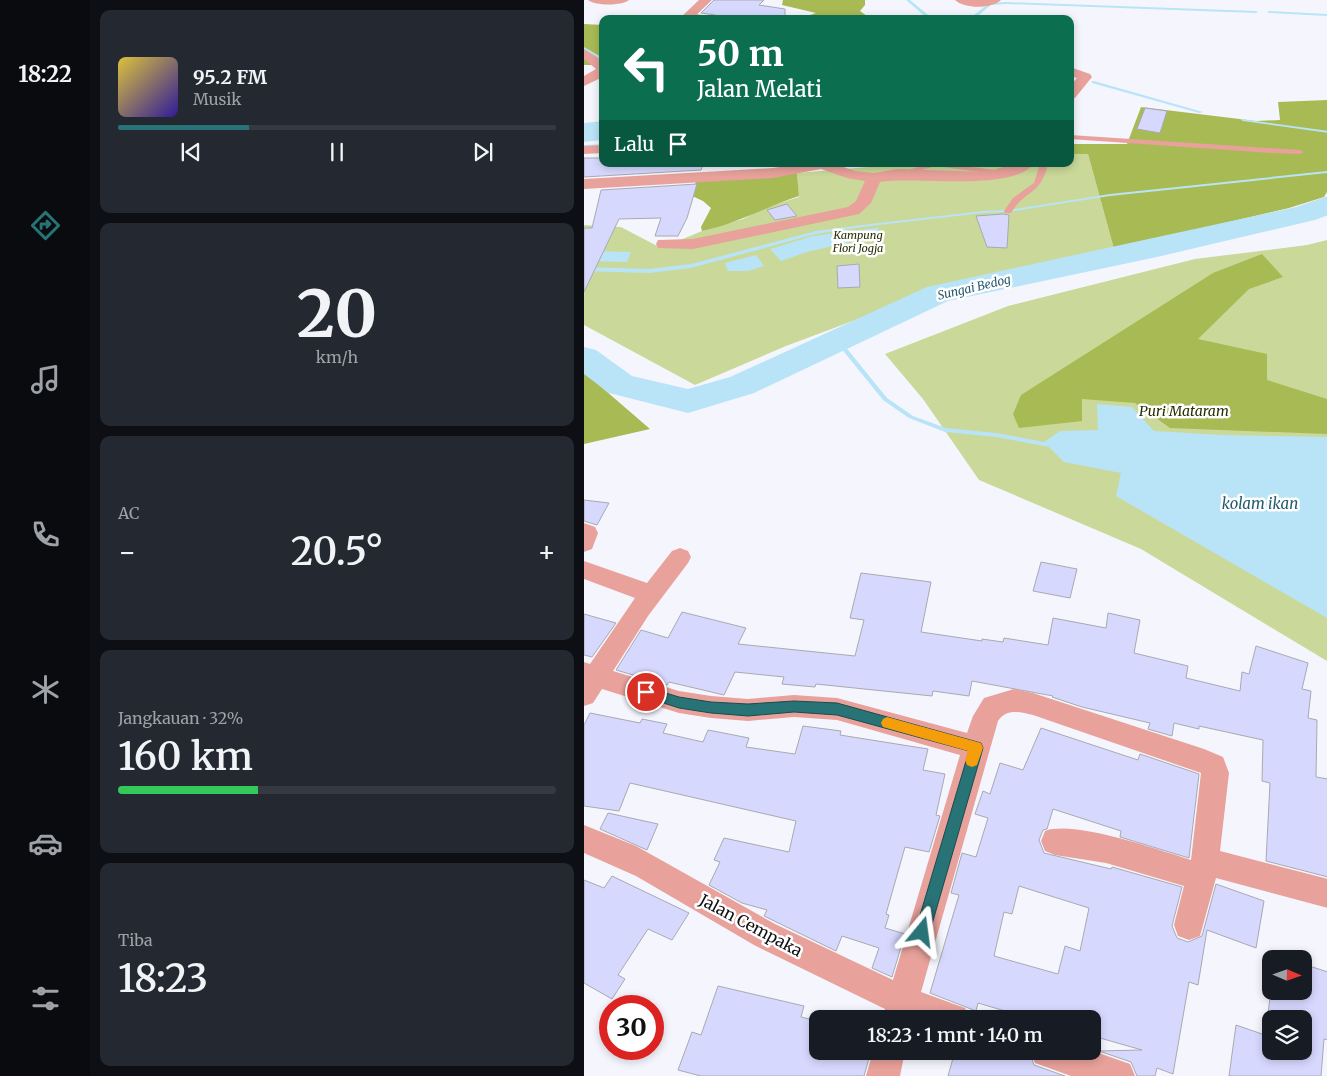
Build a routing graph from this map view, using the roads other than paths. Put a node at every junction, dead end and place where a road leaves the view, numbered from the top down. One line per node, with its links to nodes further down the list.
1 (594, 0): 2 (street)
2 (623, 0)
3 (706, 0): 7 (street)
4 (961, 0): 5 (street)
5 (991, 2): 6 (street)
6 (974, 12)
7 (689, 15)
8 (584, 53): 9 (street)
9 (599, 66)
10 (599, 72): 13 (street)
11 (1074, 73): 12 (street)
12 (1075, 81)
13 (584, 82)
14 (1074, 137): 17 (lane)
15 (599, 149): 16 (street)
16 (584, 150)
17 (1300, 152)
18 (806, 167): 24 (street)
19 (835, 167): 27 (street)
20 (924, 167): 26 (lane)
21 (959, 167): 25 (lane)
22 (1018, 167): 25 (street)
23 (1044, 167): 29 (lane)
24 (741, 169): 28 (street)
25 (1004, 173): 26 (street)
26 (897, 174): 27 (street)
27 (874, 178): 30 (street)
28 (584, 184)
29 (1008, 211)
30 (664, 244)
31 (584, 531): 32 (street)
32 (584, 543)
33 (680, 557): 35 (street)
34 (584, 570): 35 (street)
35 (652, 594): 36 (street)
36 (588, 682): 37 (street)
37 (976, 748): 40 (street); 43 (street)
38 (584, 839): 43 (street, Jalan Cempaka)
39 (1054, 841): 40 (street)
40 (1203, 869): 41 (street); 42 (street)
41 (1327, 894)
42 (1189, 925)
43 (901, 1010)
44 (887, 1060): 46 (street)
45 (1073, 1060): 47 (street)
46 (883, 1076)
47 (1118, 1076)

